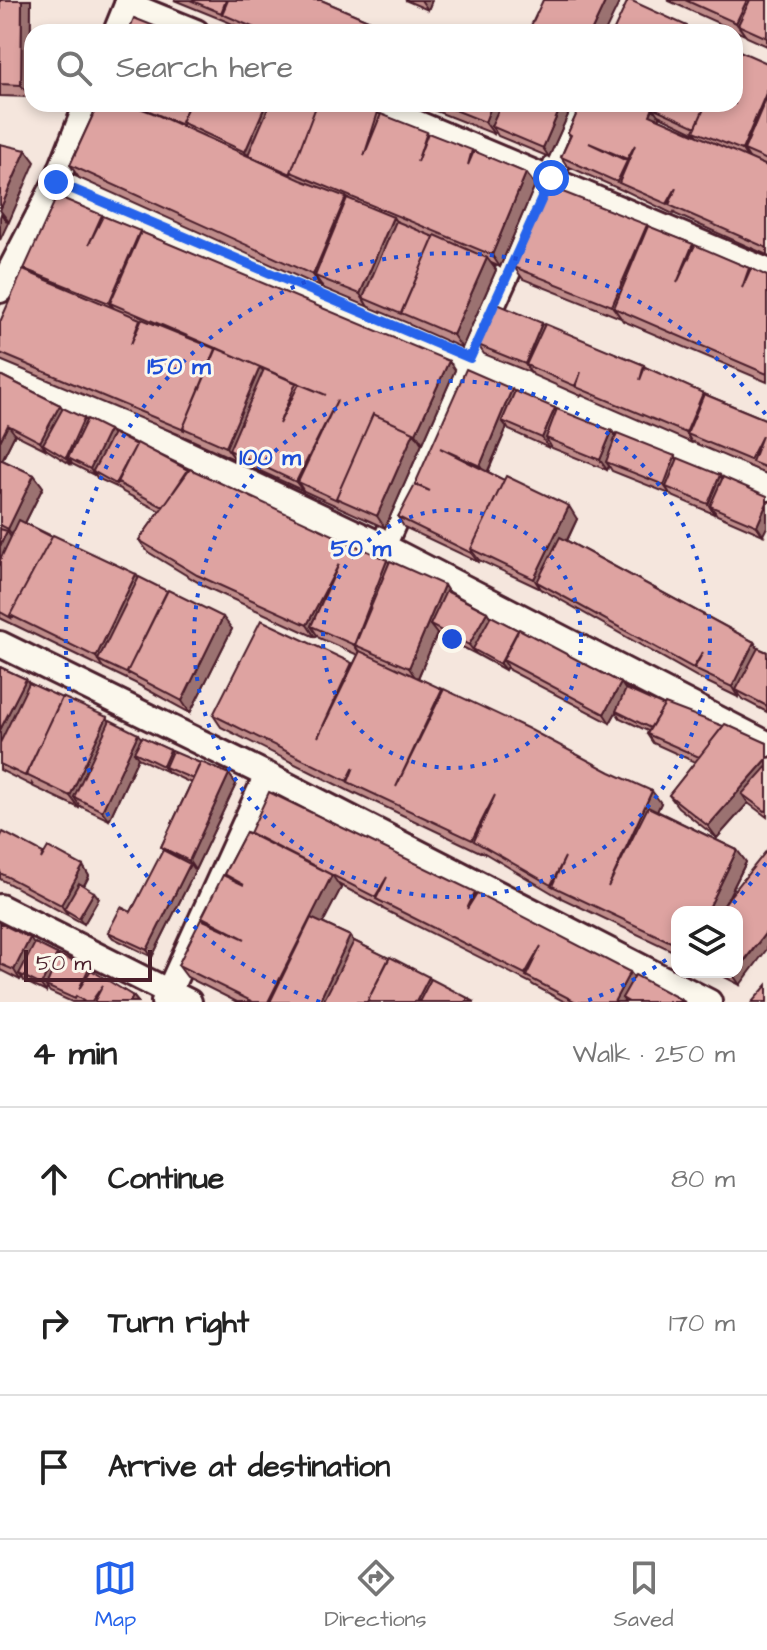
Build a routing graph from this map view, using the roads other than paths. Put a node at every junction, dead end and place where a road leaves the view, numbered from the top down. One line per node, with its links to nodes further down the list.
1 (128, 2): 2 (street); 3 (street)
2 (119, 24)
3 (178, 24)
4 (84, 112): 8 (street)
5 (390, 112): 7 (street)
6 (580, 112): 7 (street)
7 (551, 178): 9 (street); 11 (street)
8 (56, 182): 10 (street); 11 (street)
9 (767, 271)
10 (0, 290)
11 (470, 358): 13 (street); 14 (street)
12 (0, 365): 14 (street)
13 (767, 488)
14 (383, 546): 16 (street)
15 (0, 644): 17 (street)
16 (767, 744)
17 (267, 775): 19 (street); 20 (street)
18 (0, 907): 19 (street)
19 (173, 998)
20 (709, 1002)

